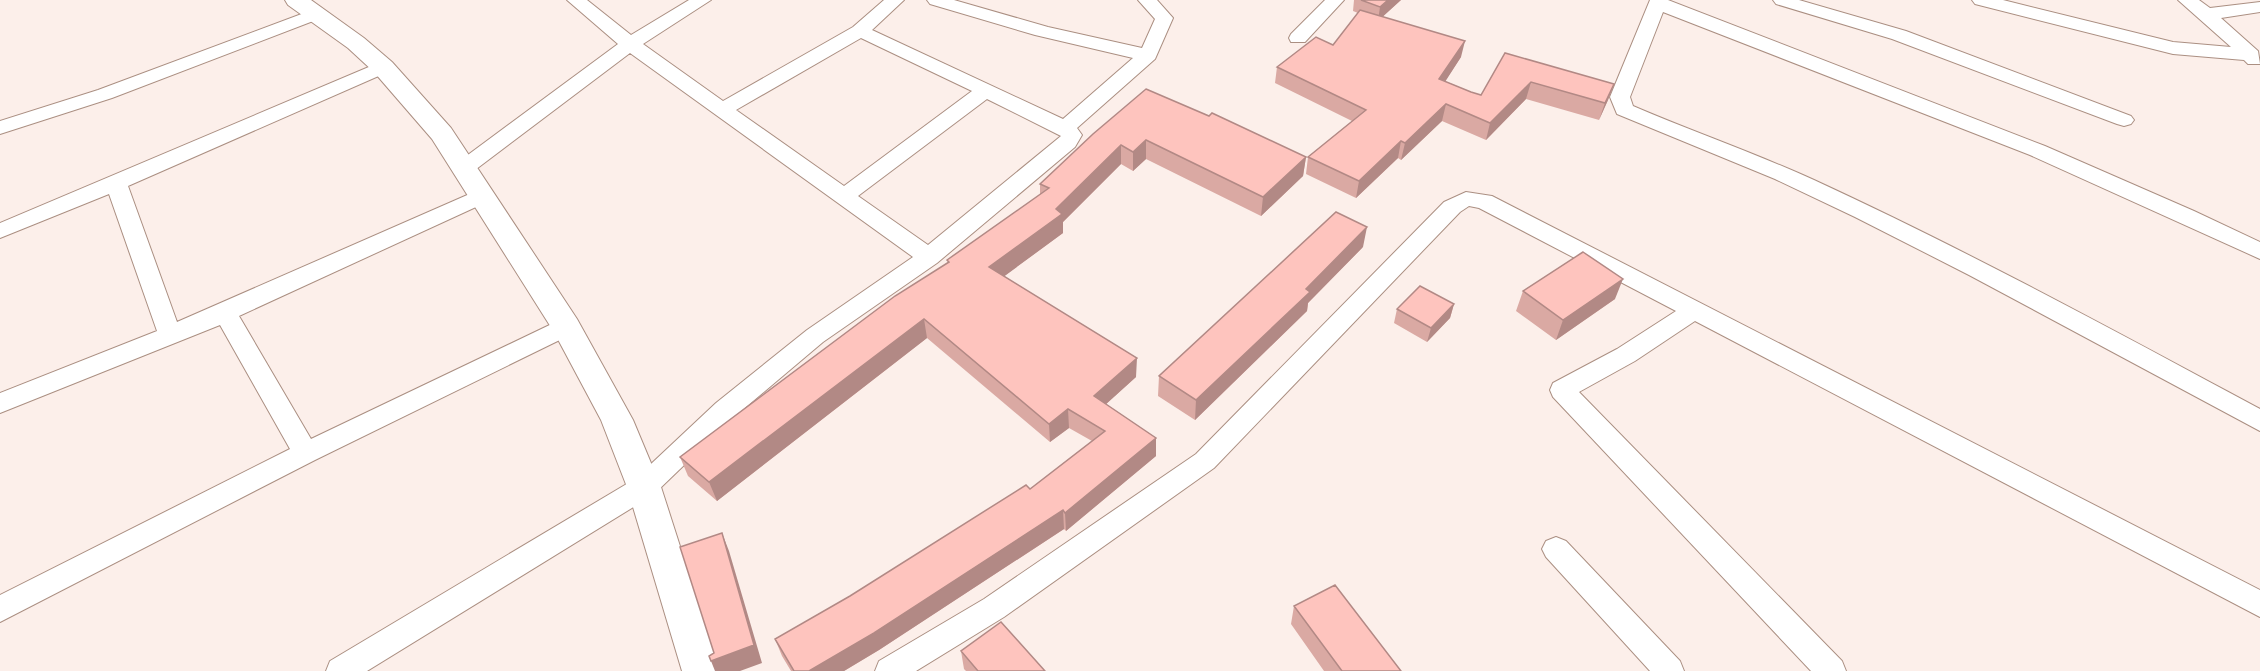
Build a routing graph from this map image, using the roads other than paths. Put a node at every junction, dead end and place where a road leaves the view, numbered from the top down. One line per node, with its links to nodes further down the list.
1 (576, 0): 16 (street)
2 (702, 0): 16 (street)
3 (895, 0): 14 (street)
4 (936, 0): 17 (street)
5 (1147, 0): 17 (street)
6 (1335, 0): 15 (street)
7 (1782, 0): 22 (street)
8 (1982, 0): 18 (street)
9 (2187, 0): 13 (street)
10 (1659, 2): 30 (street); 37 (street)
11 (305, 7): 19 (street); 23 (street)
12 (2260, 7): 13 (street)
13 (2206, 14): 18 (street)
14 (860, 31): 20 (street); 21 (street)
15 (1298, 38)
16 (630, 44): 21 (street); 25 (street)
17 (1148, 55): 24 (street)
18 (2255, 60)
19 (383, 67): 25 (street); 26 (street)
20 (986, 90): 24 (street); 28 (street)
21 (722, 110): 28 (street)
22 (2124, 120)
23 (0, 128)
24 (1065, 128): 31 (street)
25 (464, 168): 27 (street)
26 (116, 183): 29 (street); 35 (street)
27 (482, 196): 33 (street); 34 (street)
28 (844, 196): 31 (street)
29 (0, 231)
30 (2260, 251)
31 (929, 257): 39 (street)
32 (1696, 309): 41 (street); 45 (street); 47 (street)
33 (225, 313): 35 (street); 38 (street)
34 (566, 327): 38 (street); 39 (street)
35 (170, 335): 36 (street)
36 (0, 403)
37 (2260, 421)
38 (306, 453): 42 (street)
39 (644, 486): 43 (street); 44 (street)
40 (1556, 549): 46 (street)
41 (2260, 604)
42 (0, 609)
43 (341, 671)
44 (700, 671)
45 (890, 671)
46 (1669, 671)
47 (1831, 671)

